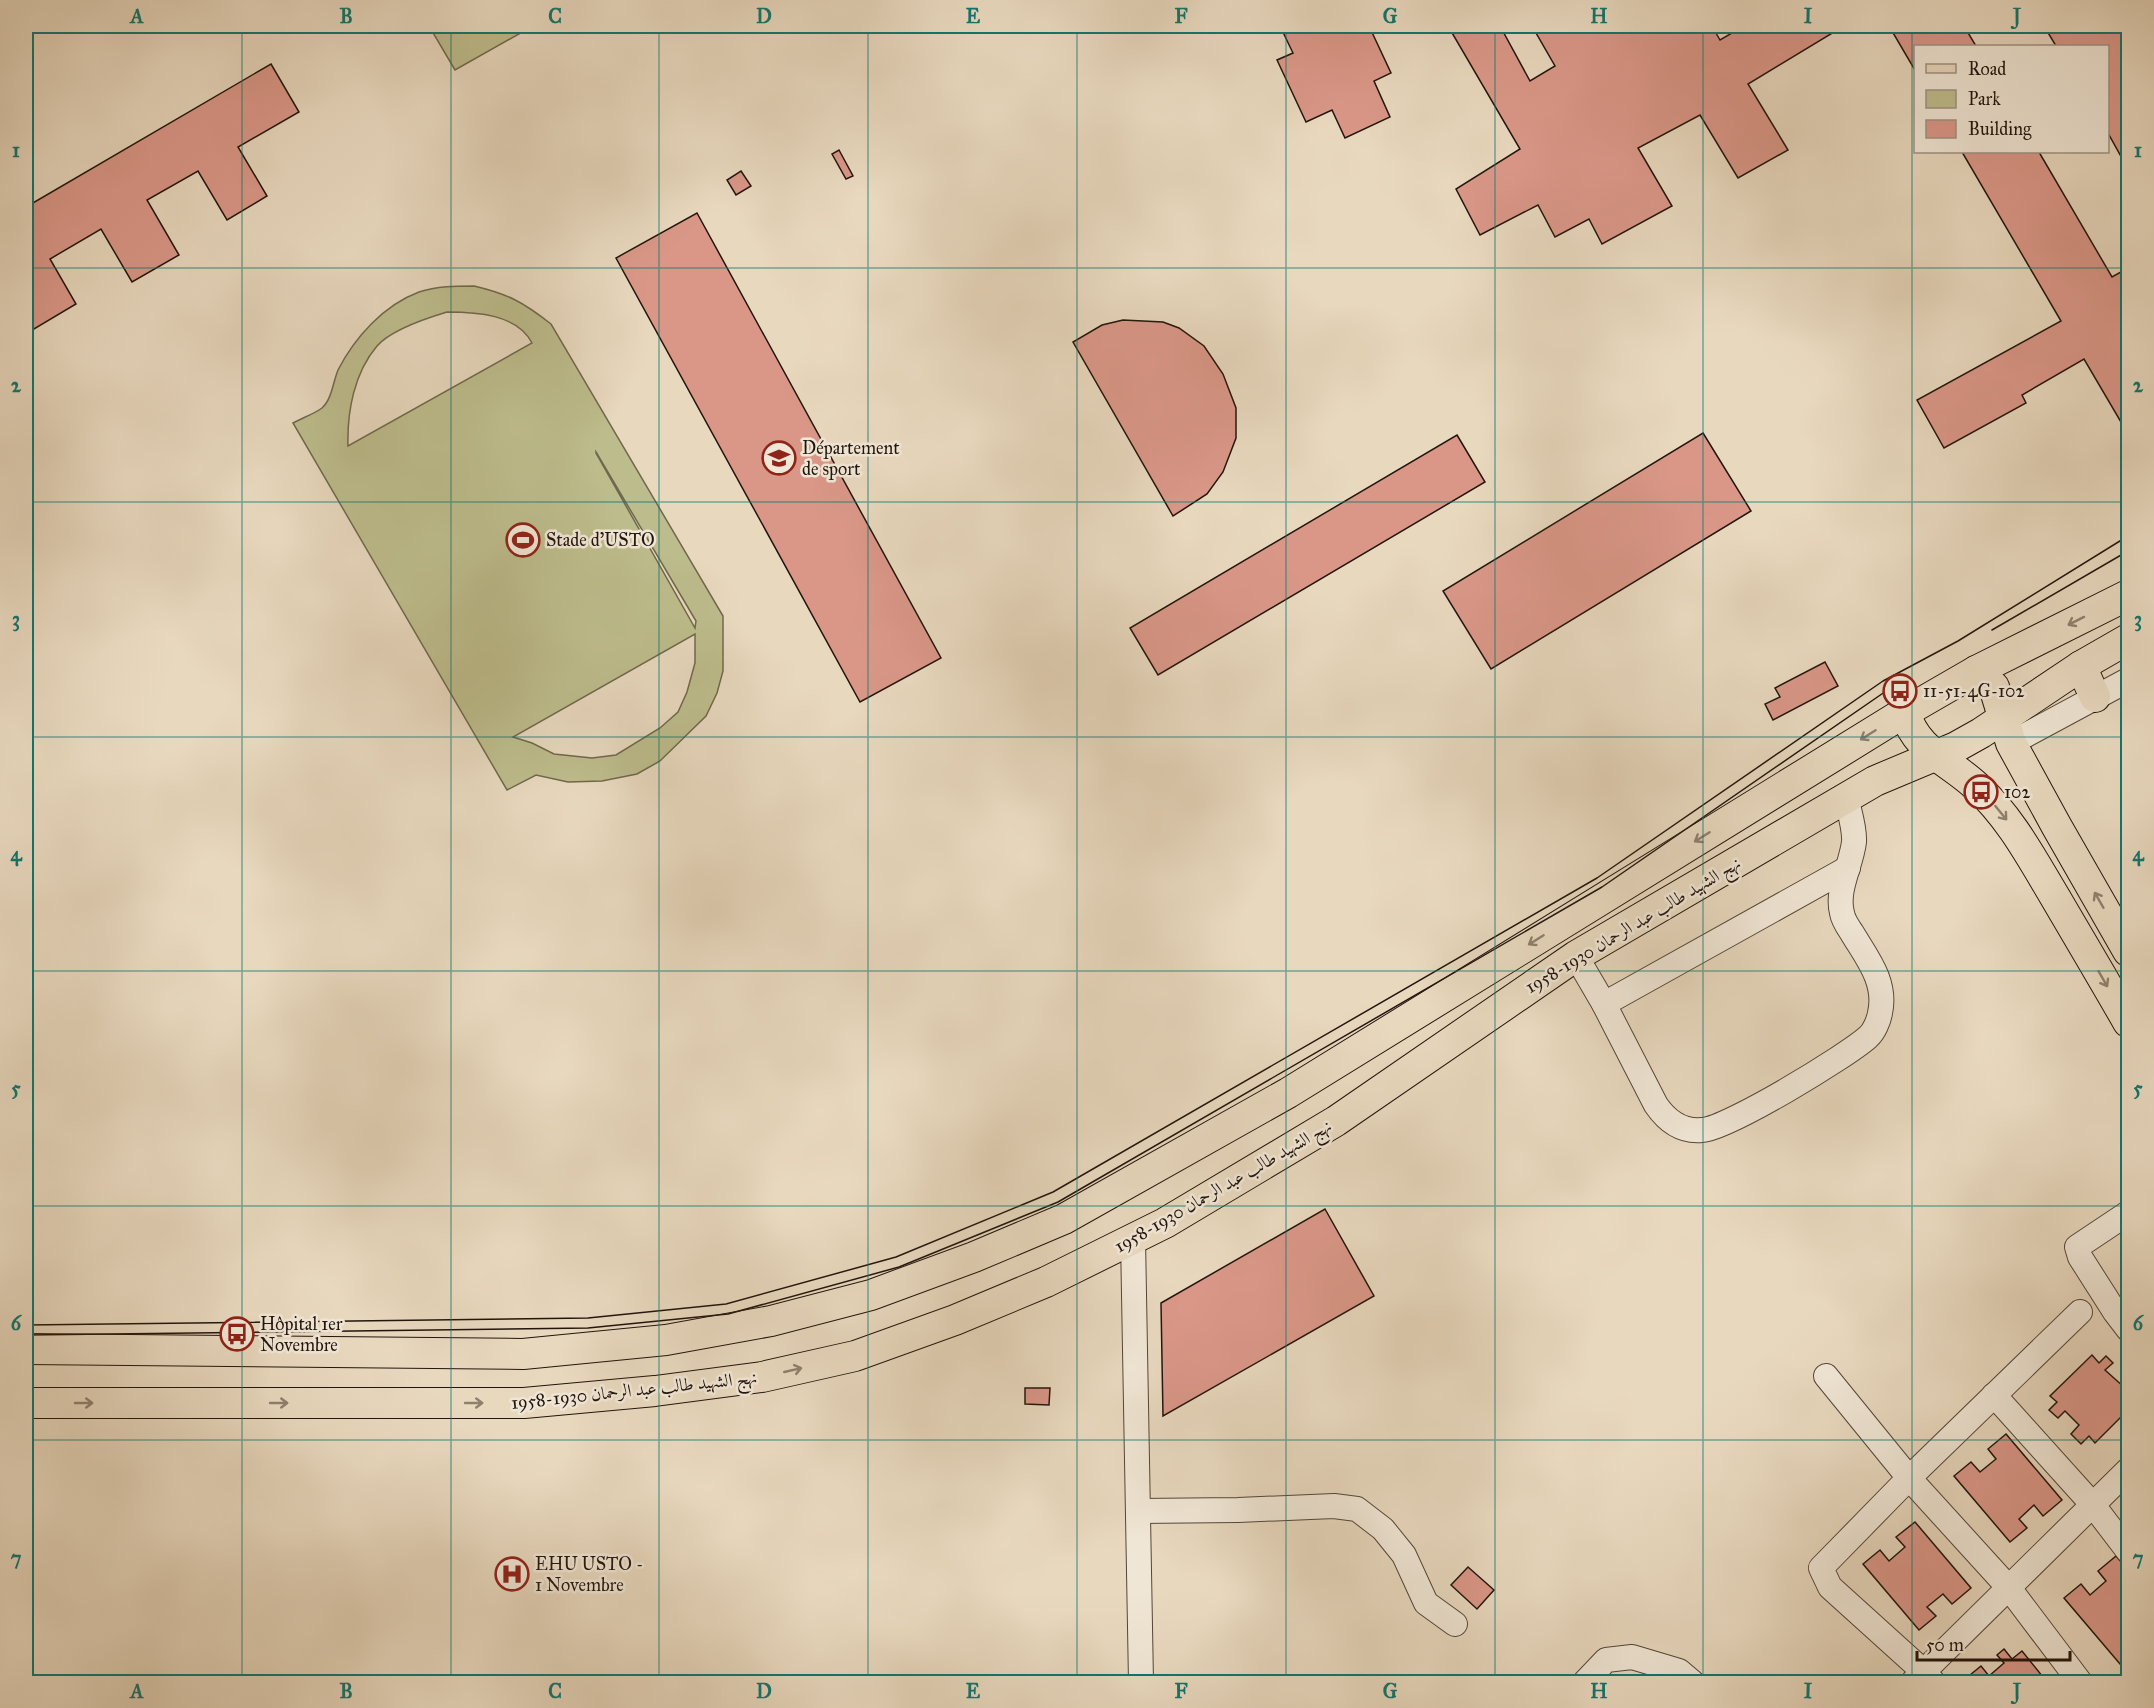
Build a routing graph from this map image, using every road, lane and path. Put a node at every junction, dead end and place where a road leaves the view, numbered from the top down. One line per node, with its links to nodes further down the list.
1 (2128, 595): 4 (main road, نهج الشهيد طالب عبد الرحمان 1930-1958, one-way to 4)
2 (2128, 639): 3 (main road, نهج الشهيد طالب عبد الرحمان 1930-1958)
3 (2081, 666): 6 (main road); 8 (main road, نهج الشهيد طالب عبد الرحمان 1930-1958)
4 (1976, 671): 7 (main road, نهج الشهيد طالب عبد الرحمان 1930-1958); 8 (main road)
5 (2128, 680): 6 (street)
6 (2095, 697): 8 (street)
7 (1905, 712): 9 (main road); 22 (main road, نهج الشهيد طالب عبد الرحمان 1930-1958, one-way to 22)
8 (2007, 730): 9 (main road, نهج الشهيد طالب عبد الرحمان 1930-1958); 11 (main road)
9 (1936, 754): 10 (main road, نهج الشهيد طالب عبد الرحمان 1930-1958); 12 (main road, one-way to 12)
10 (1846, 797): 13 (street); 15 (main road, نهج الشهيد طالب عبد الرحمان 1930-1958)
11 (2056, 827): 12 (main road); 14 (main road, one-way to 11)
12 (2025, 846): 17 (main road, one-way to 17)
13 (1848, 868): 16 (street); 16 (street)
14 (2128, 951)
15 (1576, 956): 16 (street); 19 (main road, نهج الشهيد طالب عبد الرحمان 1930-1958)
16 (1604, 1004)
17 (2128, 1022)
18 (2128, 1213): 21 (street)
19 (1133, 1239): 25 (main road, نهج الشهيد طالب عبد الرحمان 1930-1958, one-way to 19); 29 (street)
20 (2080, 1311): 24 (street)
21 (2128, 1329)
22 (26, 1349)
23 (1826, 1377): 27 (street)
24 (1994, 1395): 27 (street); 28 (street)
25 (26, 1403)
26 (2128, 1470): 28 (street)
27 (1909, 1478): 31 (street); 33 (street)
28 (2093, 1505): 30 (street); 31 (street)
29 (1138, 1511): 32 (street); 34 (street)
30 (2128, 1551)
31 (2009, 1588): 33 (street); 37 (street)
32 (1455, 1624)
33 (1924, 1679)
34 (1140, 1683)
35 (1585, 1683): 36 (street)
36 (1692, 1683)
37 (2080, 1683)

